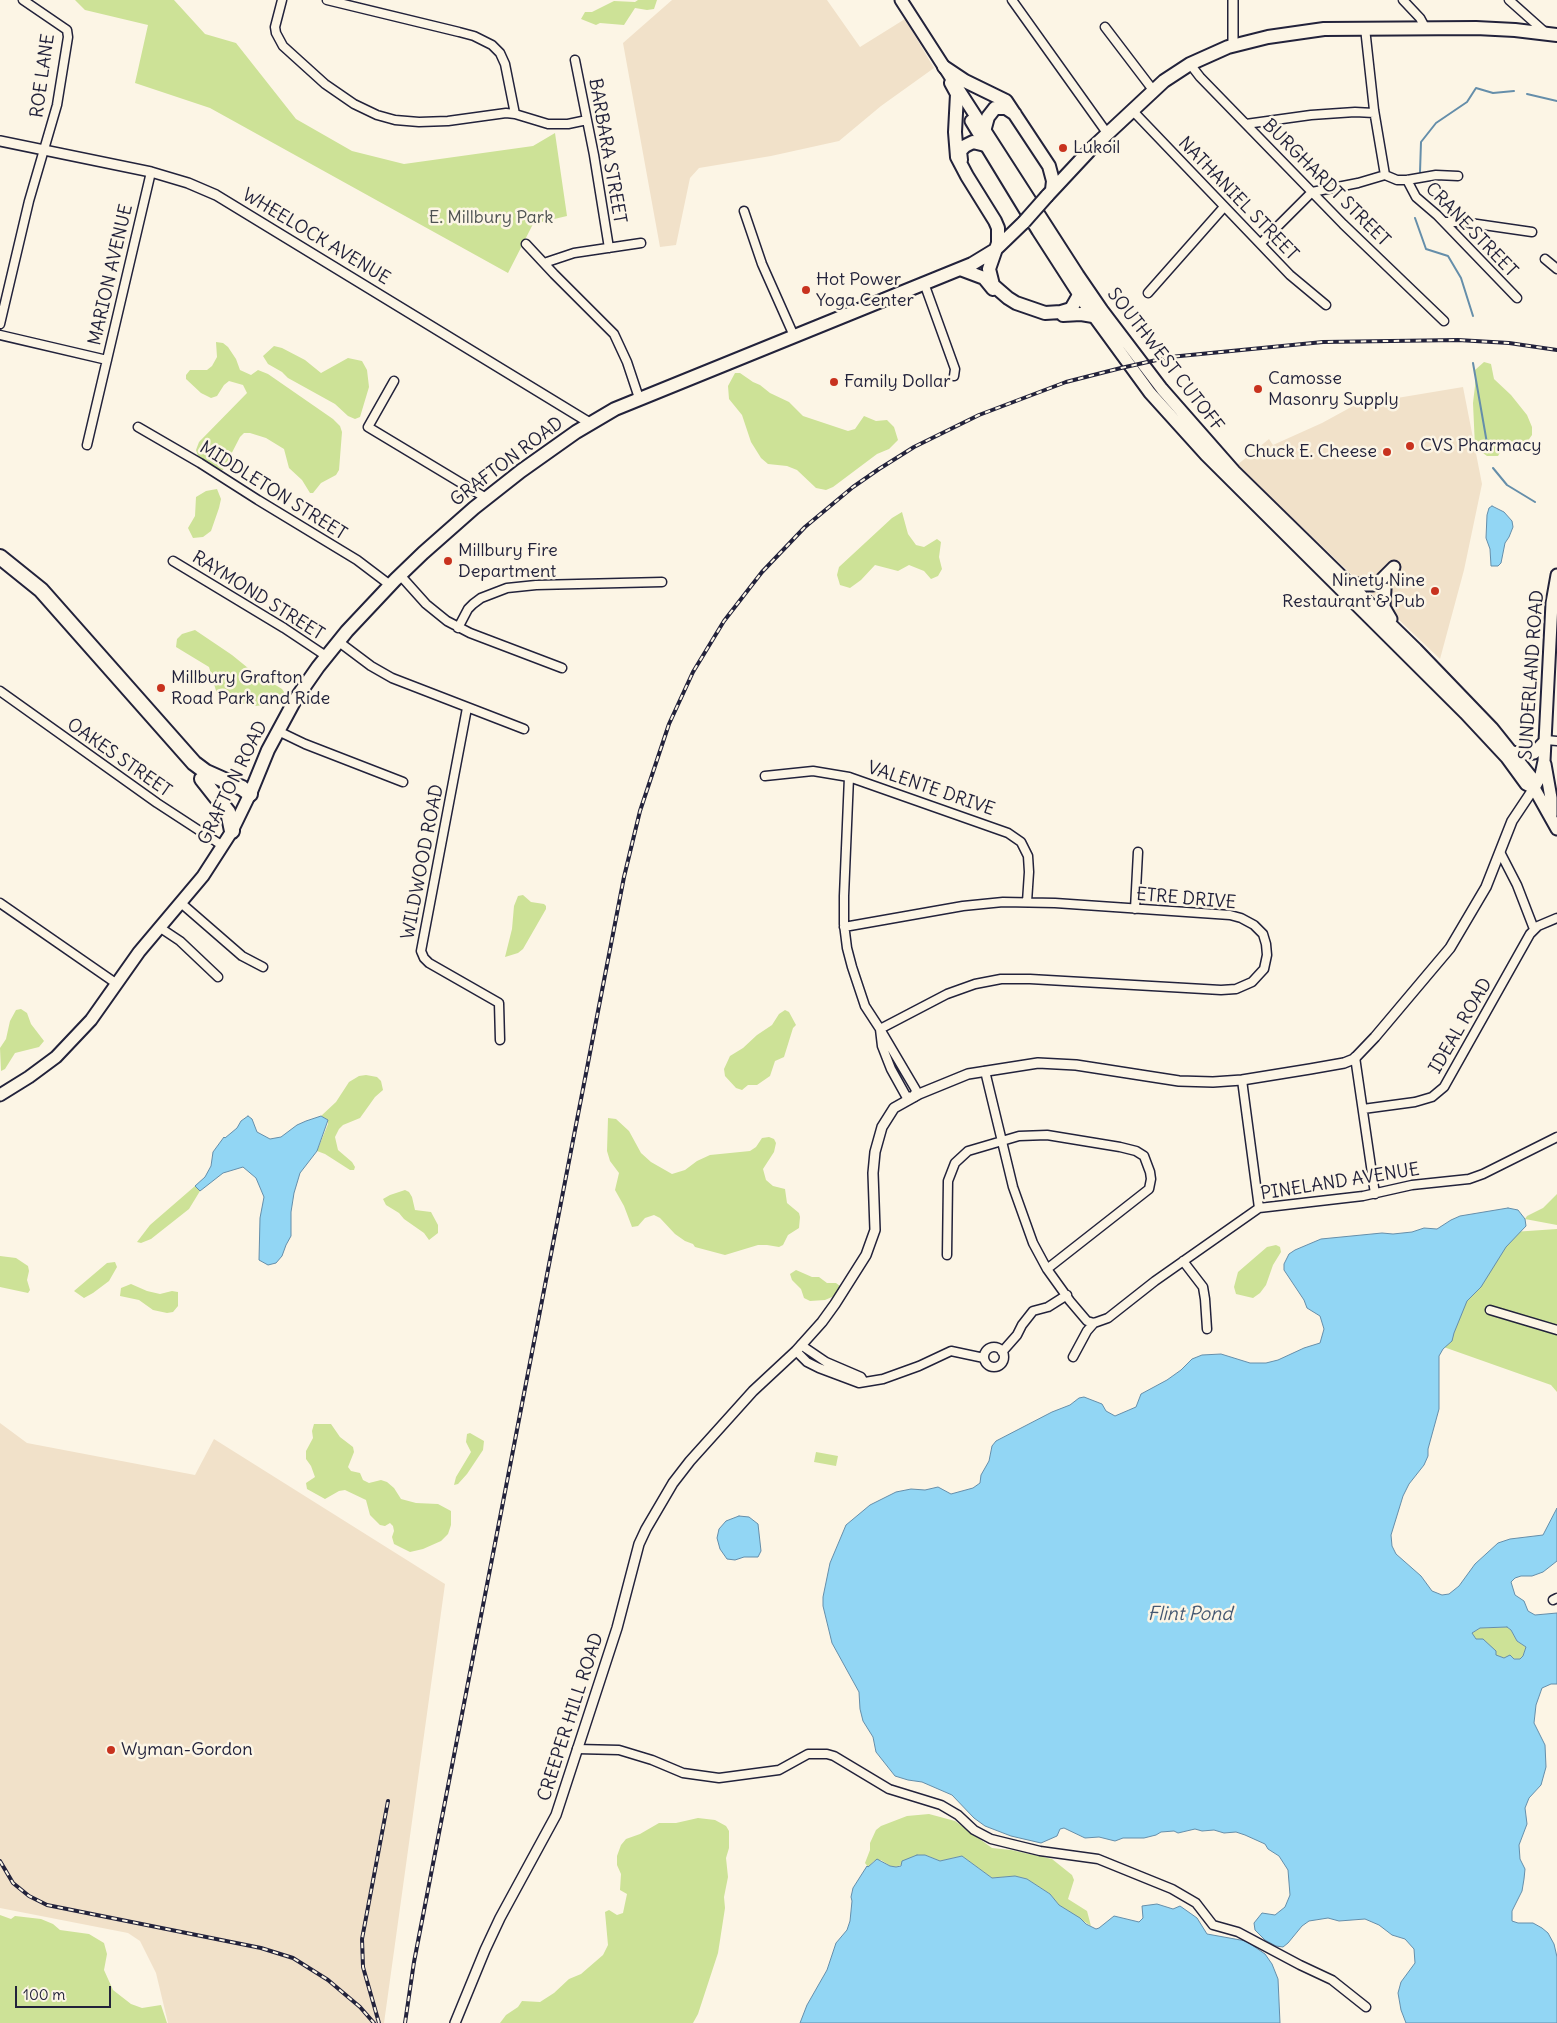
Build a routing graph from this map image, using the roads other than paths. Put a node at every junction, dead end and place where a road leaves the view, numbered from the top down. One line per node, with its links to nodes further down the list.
1 (22, 0): 29 (street, ROE LANE)
2 (282, 0): 21 (street)
3 (327, 0): 21 (street)
4 (902, 0): 16 (main road, SOUTHWEST CUTOFF)
5 (1012, 0): 26 (street)
6 (1233, 0): 13 (street)
7 (1403, 0): 11 (street)
8 (1509, 0): 12 (street)
9 (1105, 27): 18 (street)
10 (1366, 28): 11 (highway, GRAFTON ROAD); 13 (highway, GRAFTON ROAD); 20 (street)
11 (1426, 29): 12 (highway, GRAFTON ROAD)
12 (1552, 35)
13 (1233, 45): 15 (highway, GRAFTON ROAD)
14 (575, 60): 23 (street, BARBARA STREET)
15 (1190, 64): 18 (highway, GRAFTON ROAD); 24 (street, BURGHARDT STREET)
16 (944, 67): 17 (main road, SOUTHWEST CUTOFF); 22 (highway); 25 (main road, SOUTHWEST CUTOFF)
17 (954, 89): 28 (main road, SOUTHWEST CUTOFF); 47 (highway)
18 (1153, 90): 19 (highway, GRAFTON ROAD)
19 (1132, 110): 26 (highway, GRAFTON ROAD); 38 (street, NATHANIEL STREET)
20 (1374, 113): 24 (street); 33 (street)
21 (515, 114): 23 (street)
22 (1015, 114): 25 (highway); 30 (highway)
23 (587, 120): 46 (street, BARBARA STREET)
24 (1246, 124): 36 (street, BURGHARDT STREET)
25 (985, 128): 77 (main road, SOUTHWEST CUTOFF)
26 (1107, 134): 31 (highway, GRAFTON ROAD)
27 (0, 141): 29 (street, WHEELOCK AVENUE)
28 (986, 145): 41 (highway); 54 (main road, SOUTHWEST CUTOFF)
29 (45, 149): 32 (street, WHEELOCK AVENUE); 59 (street)
30 (1049, 166): 31 (highway); 37 (highway)
31 (1071, 170): 37 (highway, GRAFTON ROAD)
32 (151, 172): 62 (street, MARION AVENUE); 66 (street, WHEELOCK AVENUE)
33 (1385, 175): 35 (street); 36 (street)
34 (1458, 176): 35 (street)
35 (1407, 180): 40 (street, CRANE STREET)
36 (1312, 192): 44 (street); 58 (street, BURGHARDT STREET)
37 (1050, 193): 41 (highway, GRAFTON ROAD, bridge)
38 (1224, 207): 44 (street, NATHANIEL STREET); 53 (street)
39 (744, 211): 61 (street)
40 (1444, 222): 42 (street); 55 (street, CRANE STREET)
41 (1020, 226): 47 (highway, GRAFTON ROAD)
42 (1532, 232)
43 (641, 243): 46 (street)
44 (1260, 243): 56 (street, NATHANIEL STREET)
45 (526, 244): 49 (street)
46 (609, 248): 49 (street)
47 (994, 250): 50 (highway, GRAFTON ROAD); 54 (highway)
48 (1545, 259): 51 (street)
49 (544, 263): 65 (street)
50 (960, 269): 52 (highway, GRAFTON ROAD); 57 (highway)
51 (1557, 269)
52 (924, 283): 61 (highway, GRAFTON ROAD); 63 (street)
53 (1148, 293)
54 (1079, 295): 57 (main road, SOUTHWEST CUTOFF)
55 (1517, 298)
56 (1326, 305)
57 (1093, 316): 96 (main road, SOUTHWEST CUTOFF)
58 (1444, 320)
59 (0, 324)
60 (0, 335): 62 (street)
61 (794, 336): 65 (highway, GRAFTON ROAD)
62 (107, 360): 68 (street, MARION AVENUE)
63 (954, 376)
64 (394, 381): 69 (street)
65 (639, 398): 66 (highway, GRAFTON ROAD)
66 (590, 423): 69 (highway, GRAFTON ROAD)
67 (138, 427): 78 (street, MIDDLETON STREET)
68 (87, 444)
69 (486, 498): 74 (highway, GRAFTON ROAD)
70 (0, 557): 97 (highway)
71 (174, 561): 83 (street, RAYMOND STREET)
72 (0, 565): 94 (highway)
73 (1394, 567): 77 (main road)
74 (400, 574): 78 (highway, GRAFTON ROAD); 80 (street)
75 (1557, 575): 89 (main road, SUNDERLAND ROAD)
76 (662, 582): 80 (street)
77 (1348, 582): 82 (main road, SOUTHWEST CUTOFF)
78 (390, 584): 81 (highway, GRAFTON ROAD)
79 (1385, 589): 82 (main road)
80 (458, 628): 84 (street)
81 (339, 642): 83 (highway, GRAFTON ROAD); 86 (street)
82 (1416, 649): 90 (main road, SOUTHWEST CUTOFF)
83 (326, 656): 88 (highway, GRAFTON ROAD)
84 (562, 668)
85 (0, 691): 101 (street, OAKES STREET)
86 (467, 708): 87 (street); 116 (street, WILDWOOD ROAD)
87 (524, 729)
88 (278, 731): 95 (street); 97 (highway, GRAFTON ROAD)
89 (1551, 740): 90 (main road); 91 (main road, SUNDERLAND ROAD)
90 (1512, 752): 96 (main road, SOUTHWEST CUTOFF)
91 (1544, 761): 96 (main road, SUNDERLAND ROAD); 98 (main road)
92 (765, 776): 93 (street, VALENTE DRIVE)
93 (849, 777): 104 (street, VALENTE DRIVE); 110 (street)
94 (202, 779): 97 (highway); 100 (highway)
95 (403, 782)
96 (1534, 788): 98 (main road); 103 (street)
97 (250, 794): 100 (main road, GRAFTON ROAD)
98 (1551, 817): 99 (main road)
99 (1557, 829)
100 (232, 831): 101 (main road, GRAFTON ROAD)
101 (223, 846): 106 (main road, GRAFTON ROAD)
102 (1138, 852): 107 (street)
103 (1500, 852): 111 (street); 117 (street)
104 (1027, 902): 107 (street, ETRE DRIVE); 110 (street, ETRE DRIVE)
105 (0, 903): 114 (street)
106 (181, 903): 109 (main road, GRAFTON ROAD); 112 (street)
107 (1135, 909): 115 (street, ETRE DRIVE)
108 (1557, 918): 111 (street)
109 (159, 927): 113 (street); 114 (main road, GRAFTON ROAD)
110 (844, 927): 115 (street)
111 (1534, 929): 122 (street, IDEAL ROAD)
112 (263, 967)
113 (218, 977)
114 (117, 984): 120 (main road, GRAFTON ROAD)
115 (880, 1029): 121 (street)
116 (500, 1040)
117 (1355, 1057): 119 (street, CREEPER HILL ROAD); 122 (street)
118 (985, 1071): 119 (street, CREEPER HILL ROAD); 121 (street, CREEPER HILL ROAD); 124 (street)
119 (1242, 1080): 126 (street)
120 (0, 1095)
121 (914, 1096): 135 (street, CREEPER HILL ROAD)
122 (1363, 1108): 125 (street)
123 (1557, 1137): 125 (street, PINELAND AVENUE)
124 (1001, 1141): 127 (street); 129 (street); 129 (street)
125 (1375, 1194): 126 (street, PINELAND AVENUE)
126 (1259, 1208): 128 (street, PINELAND AVENUE)
127 (947, 1254)
128 (1183, 1261): 132 (street, PINELAND AVENUE); 133 (street)
129 (1047, 1269): 130 (street)
130 (1067, 1295): 132 (street); 136 (street)
131 (1490, 1310): 134 (street)
132 (1094, 1323): 137 (street)
133 (1207, 1330)
134 (1557, 1330)
135 (799, 1348): 138 (street); 139 (street, CREEPER HILL ROAD)
136 (1002, 1352): 138 (street); 138 (street)
137 (1073, 1357)
138 (984, 1358)
139 (578, 1749): 140 (street); 141 (street, CREEPER HILL ROAD)
140 (1366, 2007)
141 (455, 2023)

